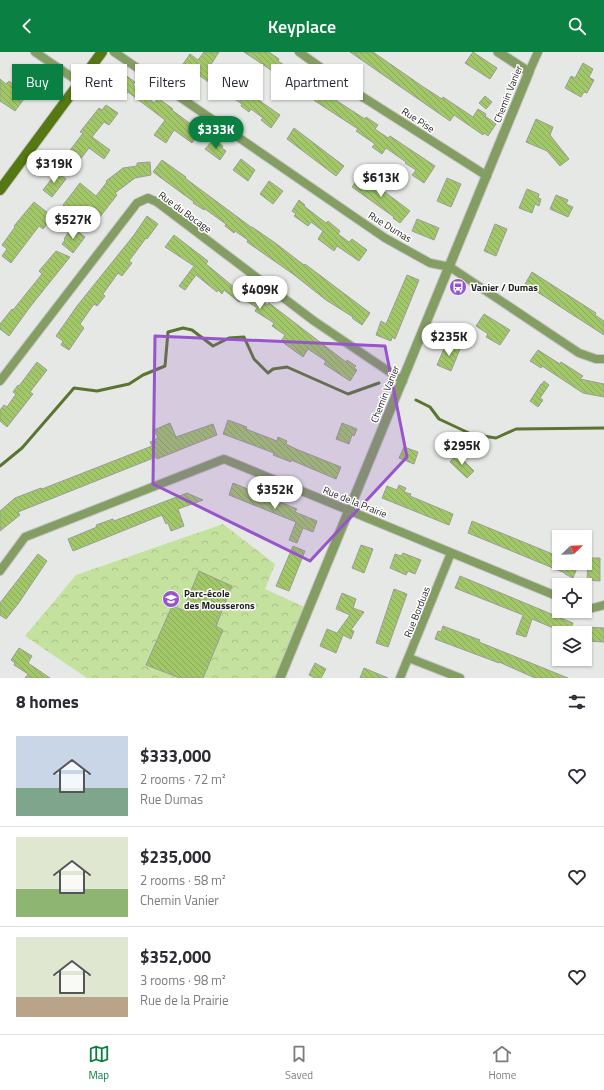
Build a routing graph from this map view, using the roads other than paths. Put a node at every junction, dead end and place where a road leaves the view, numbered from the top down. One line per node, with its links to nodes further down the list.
1 (35, 52): 9 (street)
2 (102, 52): 7 (main road)
3 (114, 52): 13 (street, Rue Dumas)
4 (299, 52): 11 (street, Rue Pise)
5 (498, 52): 8 (street)
6 (538, 52): 8 (street, Chemin Vanier)
7 (93, 64)
8 (529, 72): 11 (street, Chemin Vanier)
9 (71, 77)
10 (71, 93): 12 (main road)
11 (487, 176): 13 (street, Chemin Vanier)
12 (0, 190)
13 (450, 267): 14 (street, Rue Dumas); 16 (street, Chemin Vanier)
14 (604, 359)
15 (0, 381): 16 (street, Rue du Bocage)
16 (403, 381): 17 (street, Chemin Vanier)
17 (349, 511): 18 (street, Rue de la Prairie); 19 (street, Rue de la Prairie); 24 (street, Chemin Vanier)
18 (451, 553): 20 (street, Rue de la Prairie); 23 (street, Rue Borduas)
19 (0, 571)
20 (552, 594)
21 (604, 605): 22 (street)
22 (592, 608)
23 (409, 658): 25 (street, Rue Borduas); 26 (street)
24 (280, 678)
25 (400, 678)
26 (460, 678)

